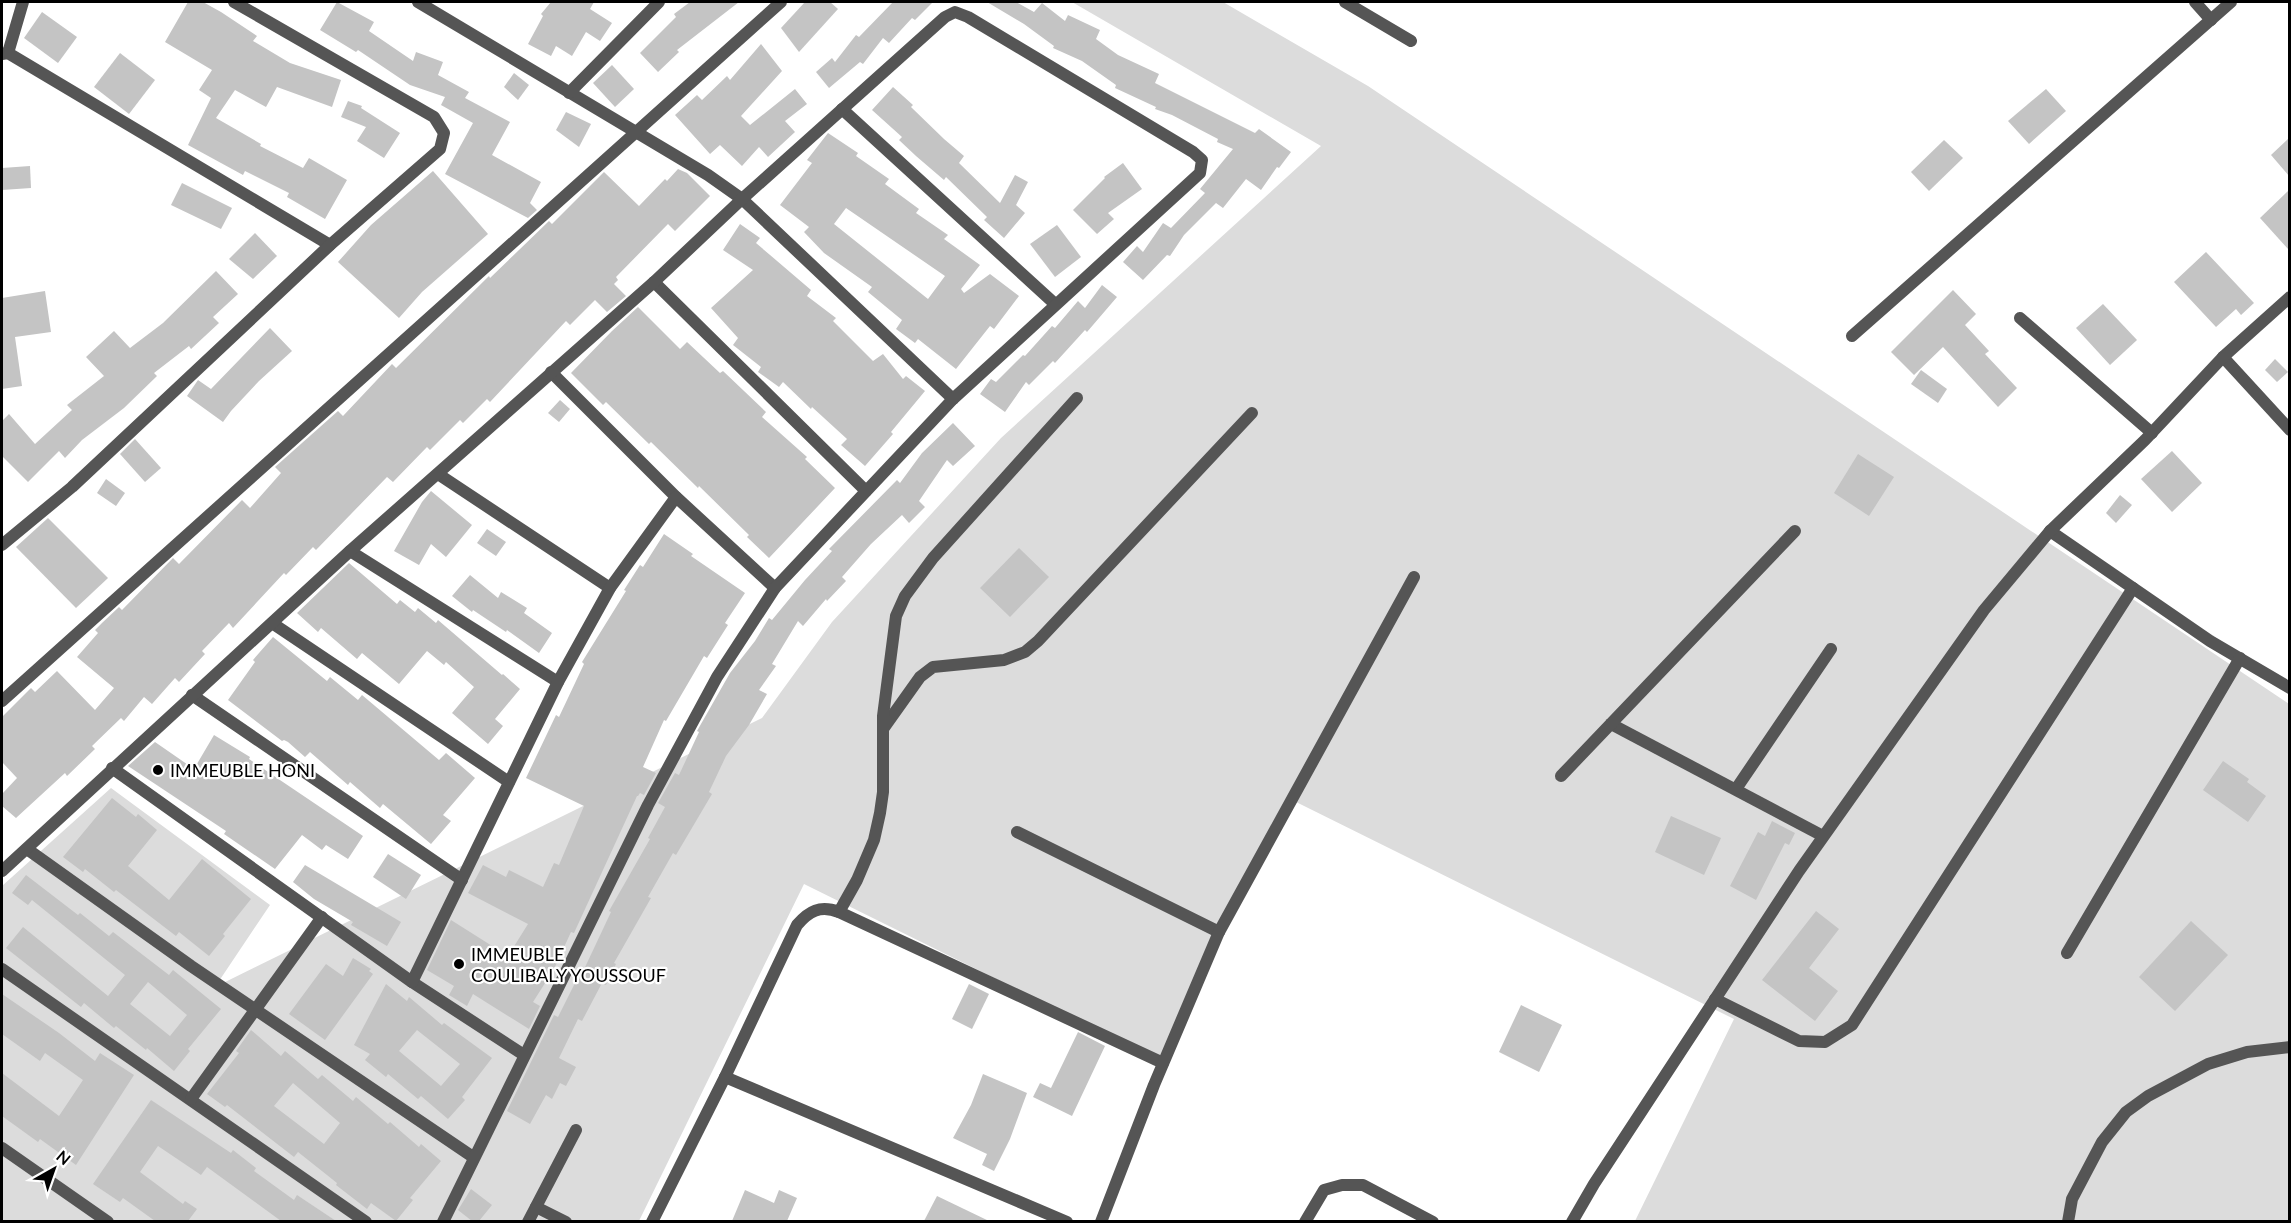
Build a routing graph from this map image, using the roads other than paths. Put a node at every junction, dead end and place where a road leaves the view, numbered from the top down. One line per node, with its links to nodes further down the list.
1 (23, 2): 11 (street)
2 (234, 2): 16 (street)
3 (418, 2): 12 (street)
4 (659, 2): 12 (street)
5 (781, 2): 14 (street)
6 (1344, 2): 10 (street)
7 (2195, 2): 9 (street)
8 (2231, 2): 9 (street)
9 (2211, 20): 21 (street)
10 (1411, 40)
11 (5, 54): 16 (street)
12 (569, 93): 14 (street)
13 (842, 109): 15 (street); 19 (street); 19 (street)
14 (636, 132): 15 (street); 46 (street)
15 (742, 199): 17 (street); 25 (street)
16 (330, 245): 34 (street)
17 (654, 282): 23 (street); 30 (street)
18 (2289, 297): 22 (street)
19 (1054, 304): 25 (street)
20 (2020, 318): 28 (street)
21 (1852, 336)
22 (2223, 357): 27 (street); 28 (street)
23 (551, 372): 29 (street); 31 (street)
24 (1077, 398): 48 (street)
25 (953, 399): 30 (street)
26 (1252, 412): 48 (street)
27 (2289, 430)
28 (2152, 433): 33 (street)
29 (438, 474): 35 (street); 37 (street)
30 (866, 490): 38 (street)
31 (676, 497): 37 (street); 38 (street)
32 (1795, 531): 47 (street)
33 (2050, 531): 39 (street); 54 (street)
34 (2, 545)
35 (350, 551): 40 (street); 43 (street)
36 (1413, 577): 60 (street)
37 (610, 588): 43 (street)
38 (775, 588): 67 (street)
39 (2133, 588): 42 (street); 64 (street)
40 (272, 623): 45 (street); 51 (street)
41 (1831, 649): 52 (street)
42 (2241, 658): 44 (street); 61 (street)
43 (558, 682): 51 (street)
44 (2289, 688)
45 (192, 695): 49 (street); 57 (street)
46 (2, 701)
47 (1611, 724): 50 (street); 52 (street)
48 (883, 729): 58 (street)
49 (112, 768): 55 (street); 59 (street)
50 (1561, 776)
51 (509, 782): 57 (street)
52 (1736, 789): 54 (street)
53 (1017, 832): 60 (street)
54 (1823, 836): 64 (street)
55 (27, 849): 56 (street); 65 (street)
56 (2, 871)
57 (462, 880): 63 (street)
58 (839, 912): 68 (street); 69 (street)
59 (322, 917): 63 (street); 65 (street)
60 (1219, 932): 68 (street)
61 (2067, 954)
62 (2, 969): 70 (street)
63 (412, 982): 67 (street)
64 (1714, 999): 85 (street)
65 (256, 1010): 70 (street); 73 (street)
66 (2289, 1047): 86 (street)
67 (525, 1055): 73 (street)
68 (1163, 1064): 82 (street)
69 (725, 1077): 80 (street); 81 (street)
70 (191, 1099): 76 (street)
71 (576, 1130): 74 (street)
72 (2, 1148): 75 (street)
73 (473, 1157): 77 (street)
74 (536, 1206): 78 (street); 79 (street)
75 (108, 1221)
76 (366, 1221)
77 (443, 1221)
78 (528, 1221)
79 (566, 1221)
80 (652, 1221)
81 (1067, 1221)
82 (1101, 1221)
83 (1305, 1221): 84 (street)
84 (1433, 1221)
85 (1572, 1221)
86 (2067, 1221)

